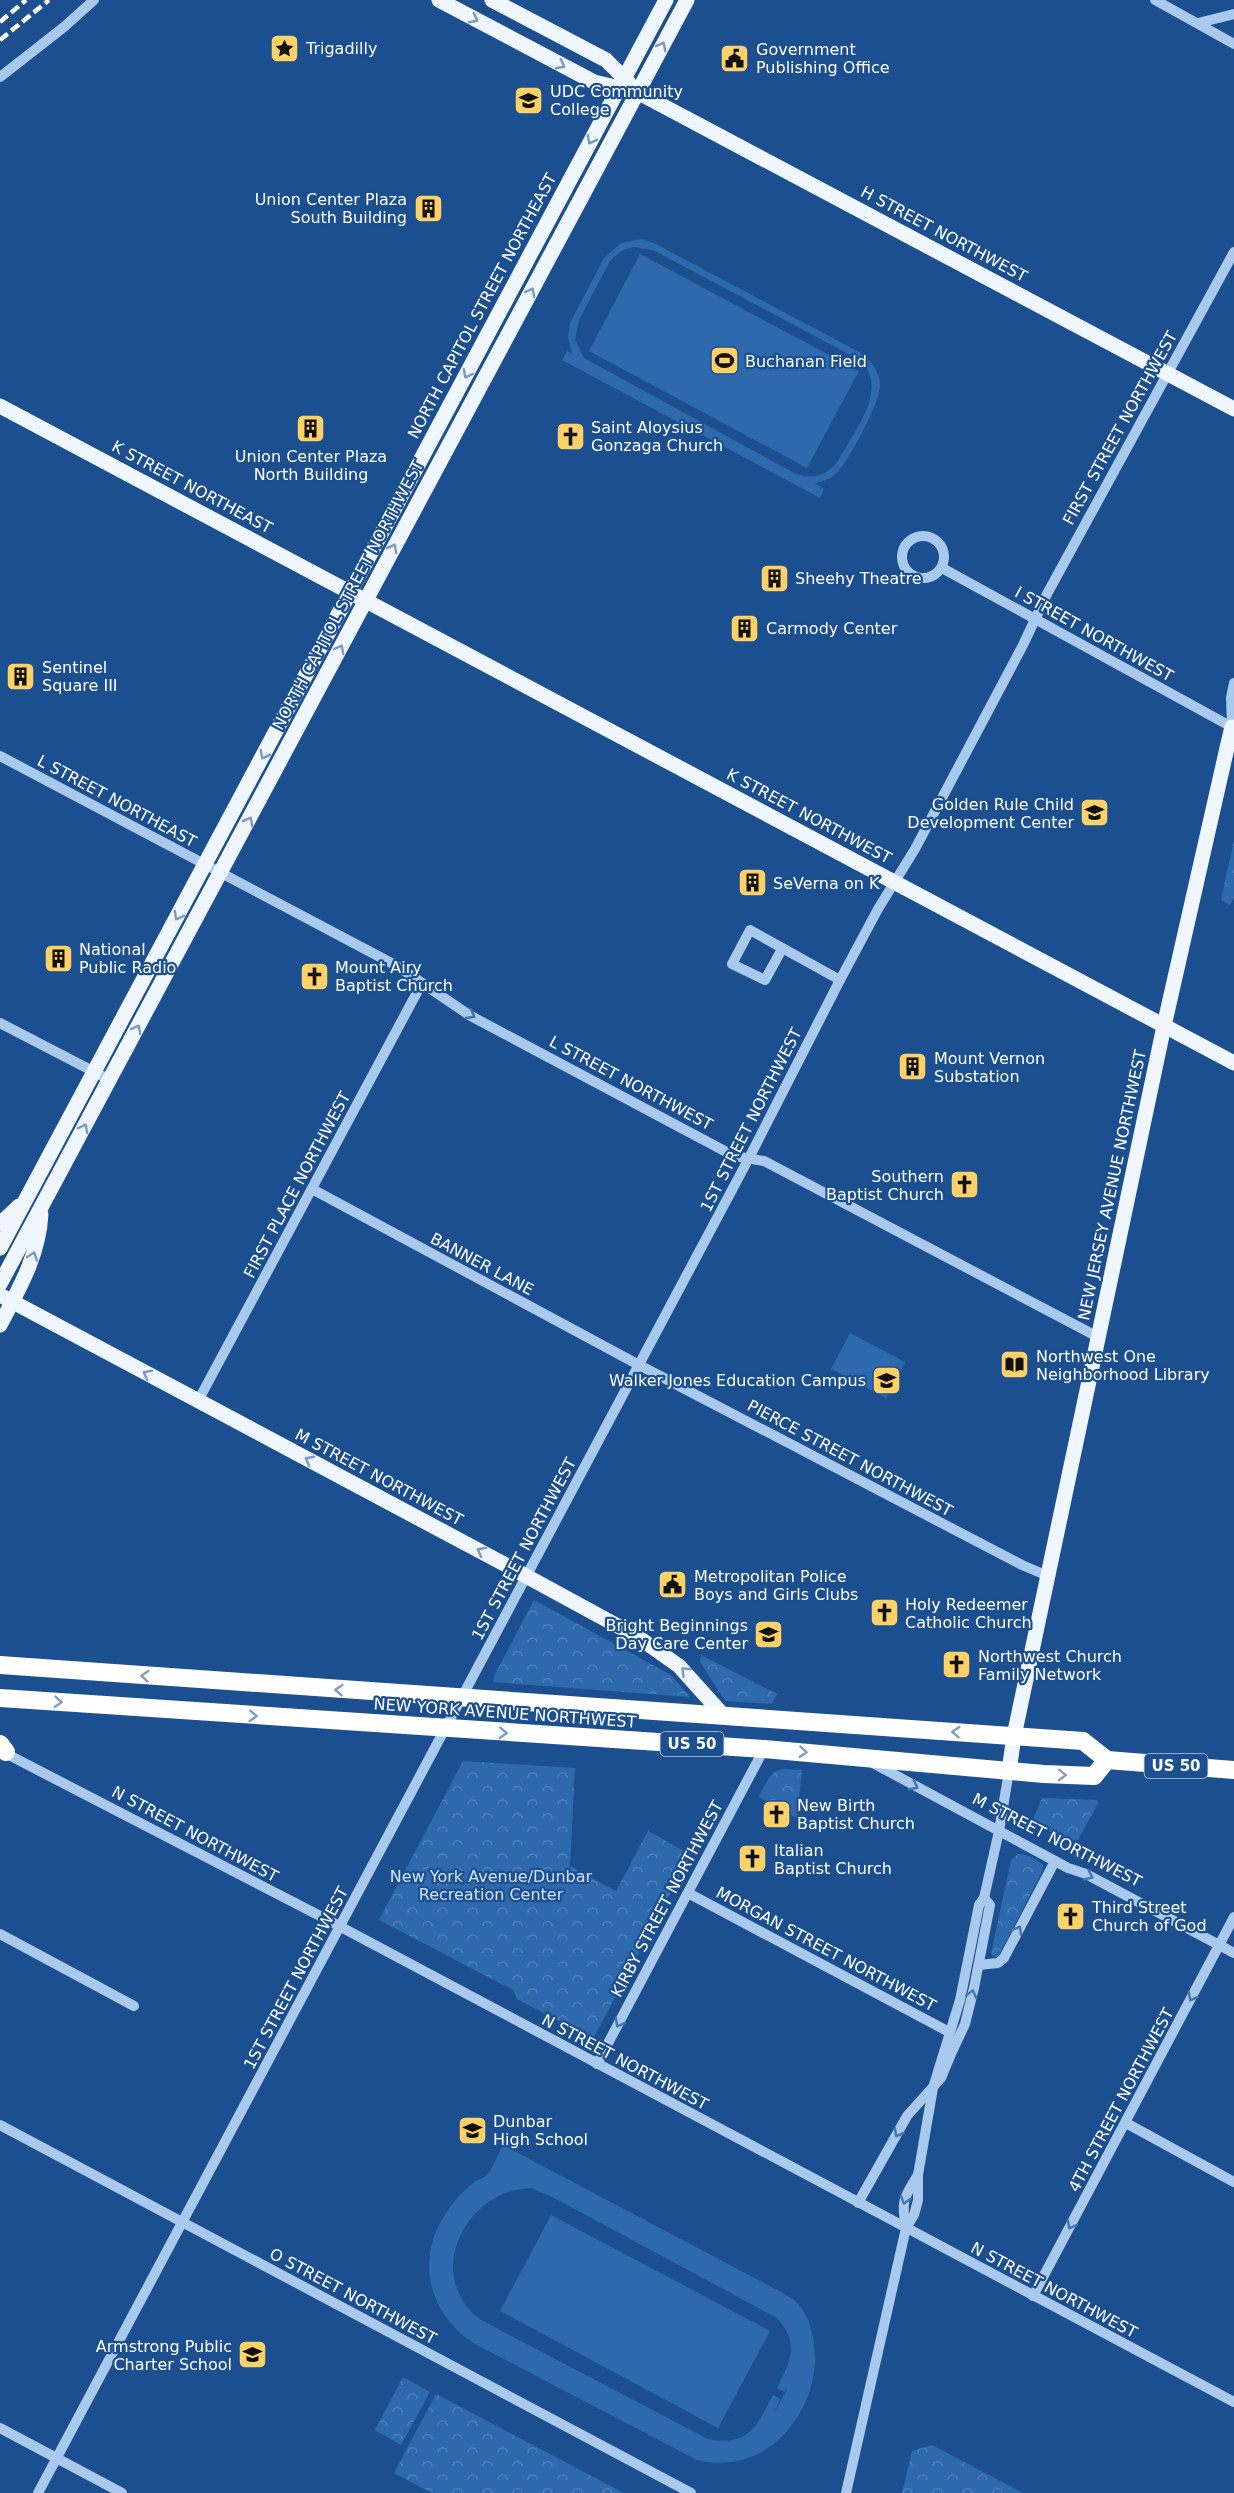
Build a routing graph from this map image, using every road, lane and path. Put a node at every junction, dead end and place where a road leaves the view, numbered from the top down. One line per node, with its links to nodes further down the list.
1 (94, 0): 10 (street)
2 (439, 0): 11 (main road, one-way to 11)
3 (492, 0): 11 (main road, H STREET NORTHWEST)
4 (666, 0): 11 (main road, NORTH CAPITOL STREET NORTHEAST)
5 (687, 0): 12 (main road, NORTH CAPITOL STREET NORTHWEST, one-way to 5)
6 (1155, 0): 8 (street)
7 (1234, 14): 8 (street)
8 (1198, 23): 9 (street)
9 (1234, 44)
10 (0, 77)
11 (621, 83): 12 (main road, H STREET NORTHWEST); 13 (main road, NORTH CAPITOL STREET NORTHEAST, one-way to 13)
12 (638, 92): 14 (main road, NORTH CAPITOL STREET NORTHWEST); 16 (main road, H STREET NORTHWEST)
13 (559, 200): 14 (main road); 20 (main road, NORTH CAPITOL STREET NORTHEAST, one-way to 20)
14 (575, 209): 21 (main road, NORTH CAPITOL STREET NORTHWEST, one-way to 14)
15 (1234, 252): 16 (street, FIRST STREET NORTHWEST)
16 (1167, 373): 18 (main road, H STREET NORTHWEST); 22 (street, FIRST STREET NORTHWEST)
17 (0, 405): 20 (main road, K STREET NORTHEAST)
18 (1234, 409)
19 (942, 568): 19 (street); 22 (street, I STREET NORTHWEST)
20 (351, 592): 21 (main road, K STREET NORTHEAST); 26 (main road, NORTH CAPITOL STREET NORTHEAST, one-way to 26)
21 (366, 600): 27 (main road, NORTH CAPITOL STREET NORTHWEST, one-way to 21); 28 (main road, K STREET NORTHWEST)
22 (1035, 619): 24 (street, I STREET NORTHWEST); 28 (street, 1ST STREET NORTHWEST)
23 (1234, 683): 24 (street, NEW JERSEY AVENUE NORTHWEST)
24 (1233, 726): 33 (main road, NEW JERSEY AVENUE NORTHWEST)
25 (0, 756): 26 (street, L STREET NORTHEAST)
26 (205, 865): 27 (street, L STREET NORTHEAST); 35 (main road, NORTH CAPITOL STREET NORTHEAST, one-way to 35)
27 (221, 872): 31 (street, L STREET NORTHWEST); 36 (main road, NORTH CAPITOL STREET NORTHWEST, one-way to 27)
28 (894, 882): 30 (street, 1ST STREET NORTHWEST); 33 (main road, K STREET NORTHWEST)
29 (782, 949): 29 (street); 30 (street)
30 (840, 980): 37 (street, 1ST STREET NORTHWEST)
31 (422, 983): 37 (street, L STREET NORTHWEST, one-way to 37); 40 (street, FIRST PLACE NORTHWEST)
32 (0, 1023): 35 (street)
33 (1164, 1026): 34 (main road, K STREET NORTHWEST); 48 (main road, NEW JERSEY AVENUE NORTHWEST)
34 (1234, 1063)
35 (94, 1072): 36 (street); 38 (main road, NORTH CAPITOL STREET NORTHEAST)
36 (110, 1080): 39 (main road, NORTH CAPITOL STREET NORTHWEST, one-way to 36)
37 (749, 1158): 48 (street, L STREET NORTHWEST); 49 (street, 1ST STREET NORTHWEST)
38 (44, 1167): 39 (main road); 41 (main road, NORTH CAPITOL STREET NORTHEAST)
39 (59, 1175): 42 (main road, NORTH CAPITOL STREET NORTHWEST)
40 (312, 1189): 49 (street, BANNER LANE); 50 (street, FIRST PLACE NORTHWEST)
41 (26, 1200): 43 (main road, NORTH CAPITOL STREET NORTHEAST); 44 (main road, NORTH CAPITOL STREET NORTHEAST)
42 (42, 1208): 45 (main road, NORTH CAPITOL STREET NORTHWEST); 46 (main road, NORTH CAPITOL STREET NORTHWEST, one-way to 42)
43 (0, 1224)
44 (0, 1248)
45 (0, 1284)
46 (6, 1298): 47 (main road, NORTH CAPITOL STREET NORTHWEST); 50 (main road, M STREET NORTHWEST, one-way to 46)
47 (0, 1325)
48 (1098, 1337): 52 (main road, NEW JERSEY AVENUE NORTHWEST)
49 (639, 1365): 51 (street, 1ST STREET NORTHWEST); 52 (street, PIERCE STREET NORTHWEST)
50 (198, 1401): 51 (main road, M STREET NORTHWEST, one-way to 50)
51 (527, 1576): 54 (street, 1ST STREET NORTHWEST); 56 (main road, M STREET NORTHWEST, one-way to 51)
52 (1048, 1576): 58 (main road, NEW JERSEY AVENUE NORTHWEST)
53 (0, 1665): 54 (highway, NEW YORK AVENUE NORTHWEST / US 50, one-way to 53)
54 (460, 1698): 56 (highway, NEW YORK AVENUE NORTHWEST / US 50); 57 (street, 1ST STREET NORTHWEST)
55 (4, 1702): 57 (highway, NEW YORK AVENUE NORTHWEST / US 50, one-way to 57)
56 (723, 1715): 58 (highway, NEW YORK AVENUE NORTHWEST / US 50, one-way to 56)
57 (445, 1728): 60 (highway, NEW YORK AVENUE NORTHWEST / US 50, one-way to 60); 70 (street, 1ST STREET NORTHWEST)
58 (1014, 1736): 62 (highway, NEW YORK AVENUE NORTHWEST / US 50); 64 (main road, NEW JERSEY AVENUE NORTHWEST)
59 (2, 1749): 70 (street, N STREET NORTHWEST)
60 (764, 1749): 61 (highway, NEW YORK AVENUE NORTHWEST / US 50, one-way to 61); 67 (street, KIRBY STREET NORTHWEST)
61 (863, 1758): 64 (highway, NEW YORK AVENUE NORTHWEST / US 50); 65 (street, M STREET NORTHWEST, one-way to 65)
62 (1107, 1760): 63 (highway, US 50); 64 (highway, NEW YORK AVENUE NORTHWEST / US 50, one-way to 62)
63 (1234, 1770)
64 (1009, 1771): 65 (street, NEW JERSEY AVENUE NORTHWEST)
65 (999, 1832): 66 (street, M STREET NORTHWEST); 68 (street, NEW JERSEY AVENUE NORTHWEST)
66 (1054, 1861): 72 (street, M STREET NORTHWEST, one-way to 72); 74 (street, one-way to 66)
67 (688, 1893): 76 (street, MORGAN STREET NORTHWEST); 77 (street, KIRBY STREET NORTHWEST, one-way to 77)
68 (984, 1898): 74 (street, NEW JERSEY AVENUE NORTHWEST); 76 (street, NEW JERSEY AVENUE NORTHWEST)
69 (1234, 1917): 72 (street, 4TH STREET NORTHWEST)
70 (340, 1927): 77 (street, N STREET NORTHWEST); 83 (street, 1ST STREET NORTHWEST)
71 (0, 1934): 75 (street)
72 (1220, 1945): 73 (street, M STREET NORTHWEST); 79 (street, 4TH STREET NORTHWEST, one-way to 79)
73 (1234, 1953)
74 (979, 1965): 78 (street, NEW JERSEY AVENUE NORTHWEST, one-way to 74)
75 (134, 2006)
76 (950, 2032): 78 (street, NEW JERSEY AVENUE NORTHWEST)
77 (597, 2064): 82 (street, N STREET NORTHWEST)
78 (933, 2088): 82 (street, one-way to 82); 84 (street, NEW JERSEY AVENUE NORTHWEST)
79 (1126, 2123): 81 (street); 85 (street, 4TH STREET NORTHWEST, one-way to 85)
80 (0, 2125): 83 (street, O STREET NORTHWEST)
81 (1234, 2182)
82 (858, 2203): 84 (street, N STREET NORTHWEST)
83 (182, 2222): 88 (street, 1ST STREET NORTHWEST); 91 (street, O STREET NORTHWEST)
84 (906, 2228): 85 (street, N STREET NORTHWEST); 92 (street, NEW JERSEY AVENUE NORTHWEST)
85 (1033, 2296): 86 (street, N STREET NORTHWEST)
86 (1234, 2402)
87 (0, 2428): 88 (street)
88 (56, 2458): 89 (street, 1ST STREET NORTHWEST); 90 (street)
89 (38, 2493)
90 (122, 2493)
91 (691, 2493)
92 (846, 2493)

